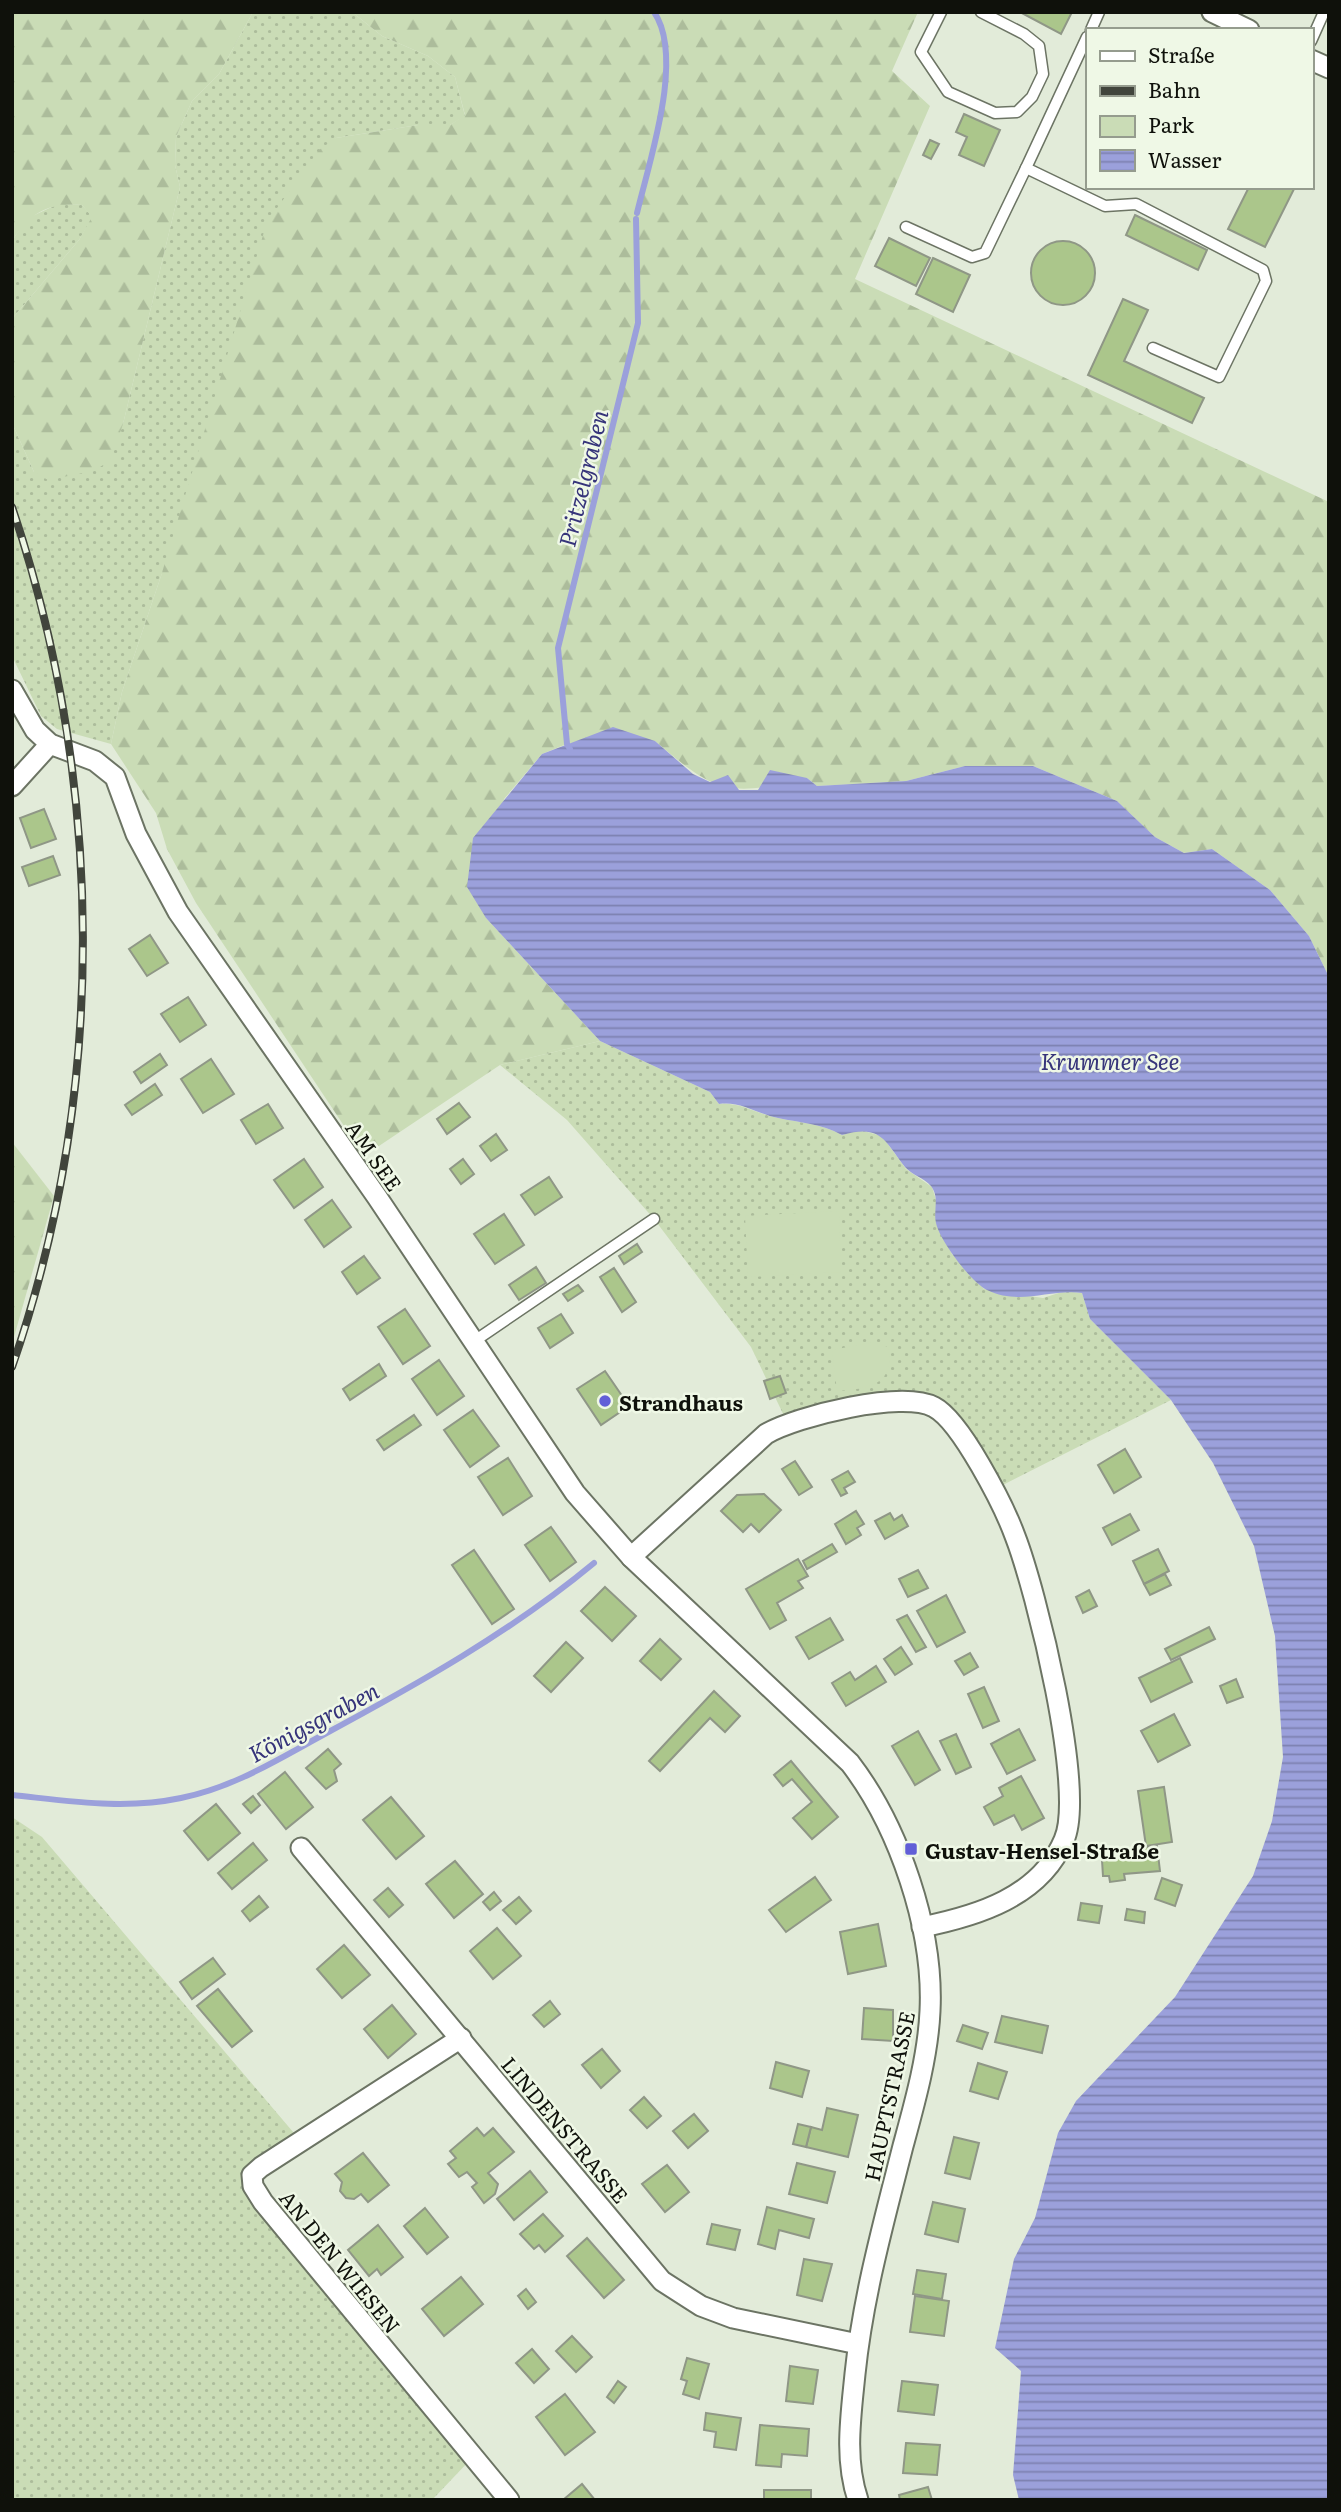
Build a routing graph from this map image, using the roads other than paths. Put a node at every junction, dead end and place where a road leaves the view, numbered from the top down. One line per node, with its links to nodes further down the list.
1 (941, 12): 2 (lane)
2 (981, 12)
3 (1099, 12): 6 (lane)
4 (1212, 12): 7 (street)
5 (1324, 12): 8 (lane)
6 (1092, 28)
7 (1245, 28)
8 (1313, 37)
9 (1086, 39): 12 (lane)
10 (1313, 61): 11 (street)
11 (1329, 68)
12 (1027, 168): 13 (lane); 14 (lane)
13 (906, 228)
14 (1153, 348)
15 (12, 690): 16 (street)
16 (50, 744): 17 (street); 19 (street, AM SEE)
17 (12, 786)
18 (654, 1219): 19 (lane)
19 (473, 1342): 20 (street, AM SEE)
20 (631, 1557): 22 (street, HAUPTSTRASSE); 22 (street)
21 (301, 1847): 23 (street, LINDENSTRASSE)
22 (922, 1927): 24 (street, HAUPTSTRASSE)
23 (461, 2038): 24 (street, LINDENSTRASSE); 25 (street, AN DEN WIESEN)
24 (858, 2344): 26 (street, HAUPTSTRASSE)
25 (509, 2500)
26 (858, 2500)

